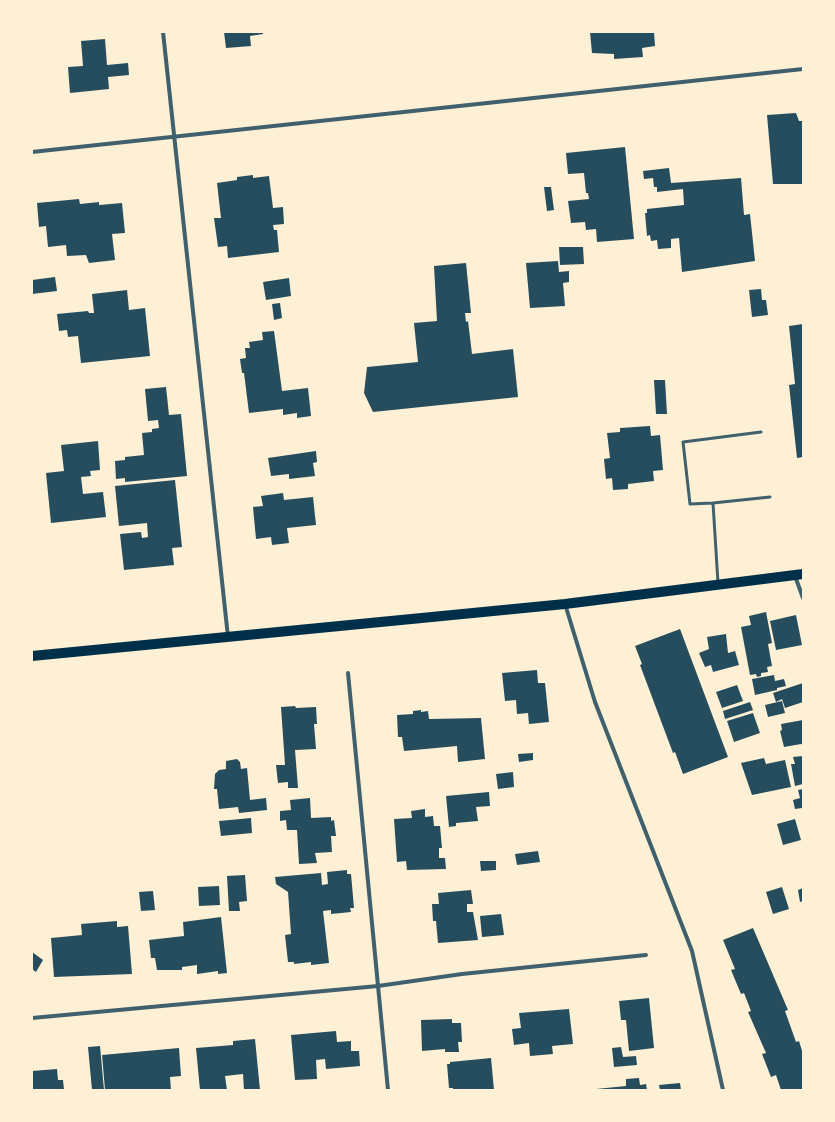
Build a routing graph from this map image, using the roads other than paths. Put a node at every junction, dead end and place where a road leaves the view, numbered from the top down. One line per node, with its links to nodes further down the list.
1 (163, 32): 3 (street)
2 (803, 69): 3 (street)
3 (175, 137): 4 (street); 12 (street)
4 (32, 152)
5 (761, 432): 7 (lane)
6 (770, 497): 7 (lane)
7 (713, 503): 9 (lane)
8 (799, 575): 9 (main road); 10 (street)
9 (718, 585): 11 (main road)
10 (803, 598)
11 (565, 604): 12 (main road); 19 (street)
12 (228, 637): 13 (main road)
13 (32, 656)
14 (348, 673): 16 (street)
15 (646, 955): 16 (street)
16 (378, 986): 17 (street); 18 (street)
17 (32, 1018)
18 (388, 1090)
19 (724, 1090)

